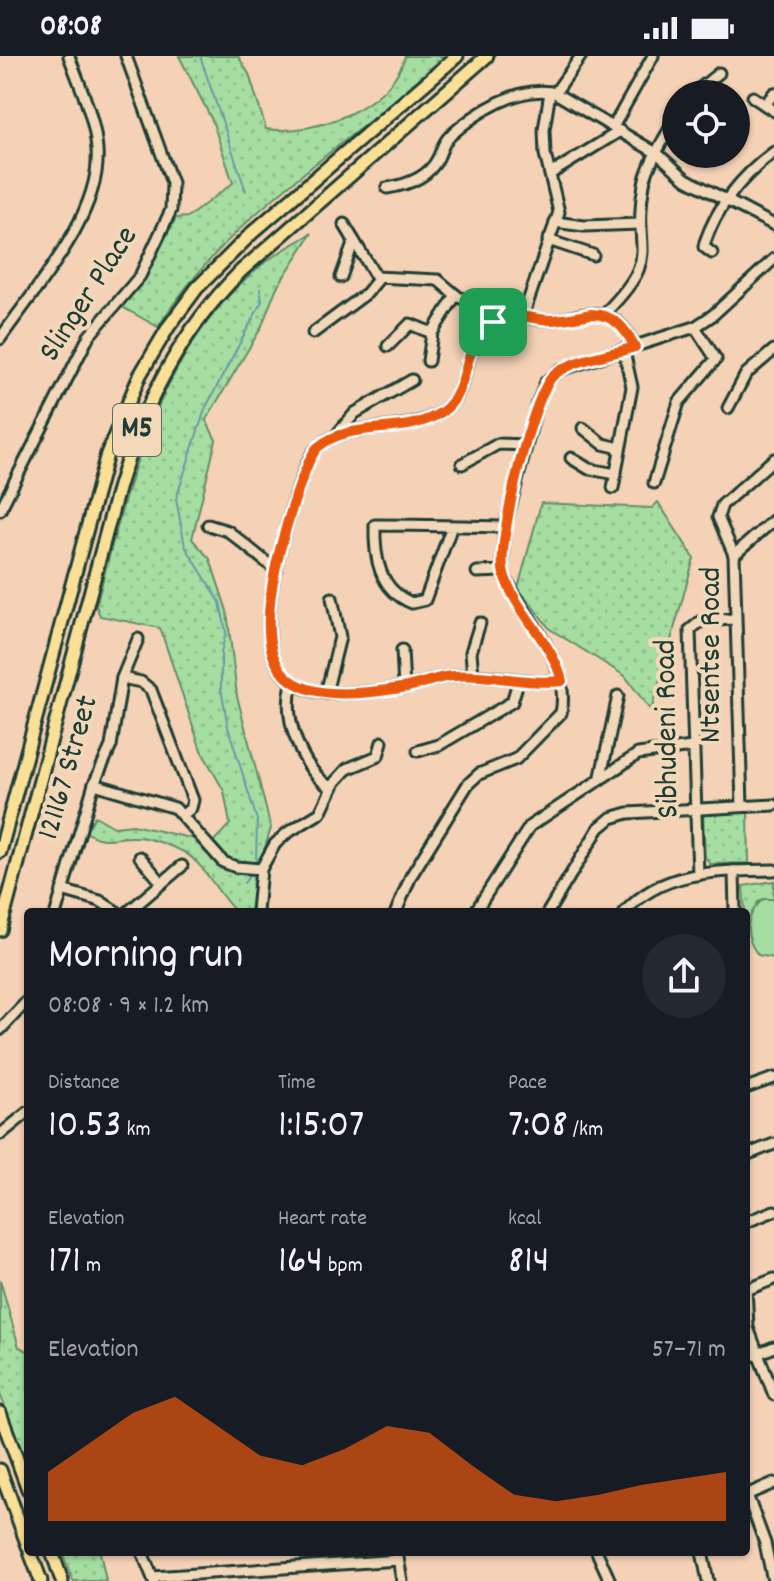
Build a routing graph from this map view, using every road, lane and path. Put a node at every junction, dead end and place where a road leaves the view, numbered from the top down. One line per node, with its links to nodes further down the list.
1 (69, 56): 38 (street)
2 (126, 56): 56 (street, Slinger Place)
3 (457, 56): 88 (main road, M5)
4 (487, 56): 106 (main road, M5)
5 (581, 56): 9 (street)
6 (653, 56): 13 (street)
7 (719, 73): 8 (street)
8 (710, 80)
9 (553, 93): 13 (street); 17 (street); 18 (street)
10 (774, 93): 12 (street)
11 (753, 97): 12 (street)
12 (770, 108)
13 (616, 129): 16 (street); 17 (street)
14 (662, 146): 16 (street)
15 (774, 152): 19 (street)
16 (658, 154): 19 (street); 22 (street)
17 (550, 174): 20 (street)
18 (387, 188)
19 (724, 201): 23 (street); 26 (street)
20 (555, 222): 22 (street); 24 (street)
21 (344, 224): 25 (street)
22 (640, 224): 32 (street)
23 (774, 225)
24 (548, 240): 27 (street); 33 (street)
25 (354, 241): 29 (street); 30 (street)
26 (712, 253)
27 (593, 255)
28 (774, 259): 35 (street)
29 (341, 277)
30 (379, 278): 31 (street); 36 (street)
31 (456, 295): 34 (street); 37 (street)
32 (604, 314): 33 (street); 40 (street)
33 (523, 316): 34 (street)
34 (493, 322): 47 (street)
35 (695, 327): 40 (street); 54 (street)
36 (313, 333)
37 (432, 333): 39 (street); 43 (street)
38 (0, 339)
39 (388, 346)
40 (635, 347): 42 (street)
41 (774, 350): 45 (street)
42 (624, 351): 48 (street); 49 (street)
43 (428, 361)
44 (412, 380): 47 (street)
45 (728, 408)
46 (583, 428): 49 (street)
47 (338, 433): 62 (street)
48 (526, 445): 52 (street); 60 (street)
49 (620, 448): 53 (street)
50 (571, 458): 53 (street)
51 (774, 459): 61 (street)
52 (462, 464)
53 (616, 474): 55 (street)
54 (654, 483)
55 (613, 488)
56 (0, 510)
57 (774, 520): 61 (street, Ntsentse Road)
58 (208, 525): 62 (street)
59 (452, 526): 59 (street); 60 (street)
60 (505, 527): 63 (street)
61 (734, 555): 66 (street, Ntsentse Road)
62 (276, 570): 74 (street)
63 (502, 571): 64 (street); 72 (street)
64 (477, 572)
65 (332, 598): 76 (street)
66 (734, 619): 79 (street, Sibhudeni Road); 85 (street, Ntsentse Road)
67 (480, 623): 70 (street)
68 (138, 639): 71 (street, 121167 Street)
69 (402, 650): 75 (street)
70 (473, 675): 73 (street); 75 (street)
71 (122, 678): 82 (street, 121167 Street); 87 (street)
72 (562, 681): 73 (street); 101 (street)
73 (518, 682): 80 (street)
74 (292, 684): 76 (street); 83 (street)
75 (404, 688): 76 (street)
76 (326, 693)
77 (618, 696): 81 (street)
78 (382, 742): 83 (street)
79 (692, 747): 81 (street); 86 (street, Sibhudeni Road)
80 (418, 751)
81 (601, 776): 102 (street)
82 (94, 784): 87 (street); 96 (street, 121167 Street)
83 (331, 788): 91 (street)
84 (774, 805): 85 (street)
85 (742, 806): 86 (street)
86 (695, 809): 94 (street, Sibhudeni Road); 103 (street)
87 (183, 815): 91 (street)
88 (0, 852)
89 (140, 857): 95 (street)
90 (182, 866): 95 (street)
91 (261, 869): 100 (street)
92 (774, 870): 93 (street)
93 (734, 871): 94 (street); 105 (street)
94 (698, 875): 104 (street)
95 (162, 883): 99 (street)
96 (62, 890): 97 (street, 121167 Street); 98 (street)
97 (57, 908)
98 (111, 908)
99 (133, 908)
100 (257, 908)
101 (398, 908)
102 (478, 908)
103 (551, 908)
104 (630, 908)
105 (735, 908)
106 (0, 930)
107 (24, 1004): 108 (street)
108 (0, 1030)
109 (774, 1078): 110 (street)
110 (750, 1087)
111 (24, 1115): 112 (street)
112 (1, 1134)
113 (774, 1144): 114 (street)
114 (750, 1153)
115 (774, 1211): 116 (street)
116 (750, 1220)
117 (774, 1279): 118 (street)
118 (750, 1287)
119 (750, 1336): 121 (street)
120 (774, 1347): 121 (street)
121 (755, 1355): 122 (street)
122 (774, 1395)
123 (0, 1413): 125 (main road)
124 (0, 1470): 129 (main road)
125 (24, 1478)
126 (774, 1483): 127 (street)
127 (750, 1492)
128 (750, 1504): 142 (street)
129 (24, 1535)
130 (32, 1556): 137 (main road)
131 (53, 1556): 138 (main road)
132 (144, 1556): 136 (street)
133 (397, 1556): 136 (street); 139 (street)
134 (599, 1556): 140 (street)
135 (703, 1556): 141 (street)
136 (153, 1579)
137 (41, 1581)
138 (62, 1581)
139 (402, 1581)
140 (610, 1581)
141 (708, 1581)
142 (773, 1581)

